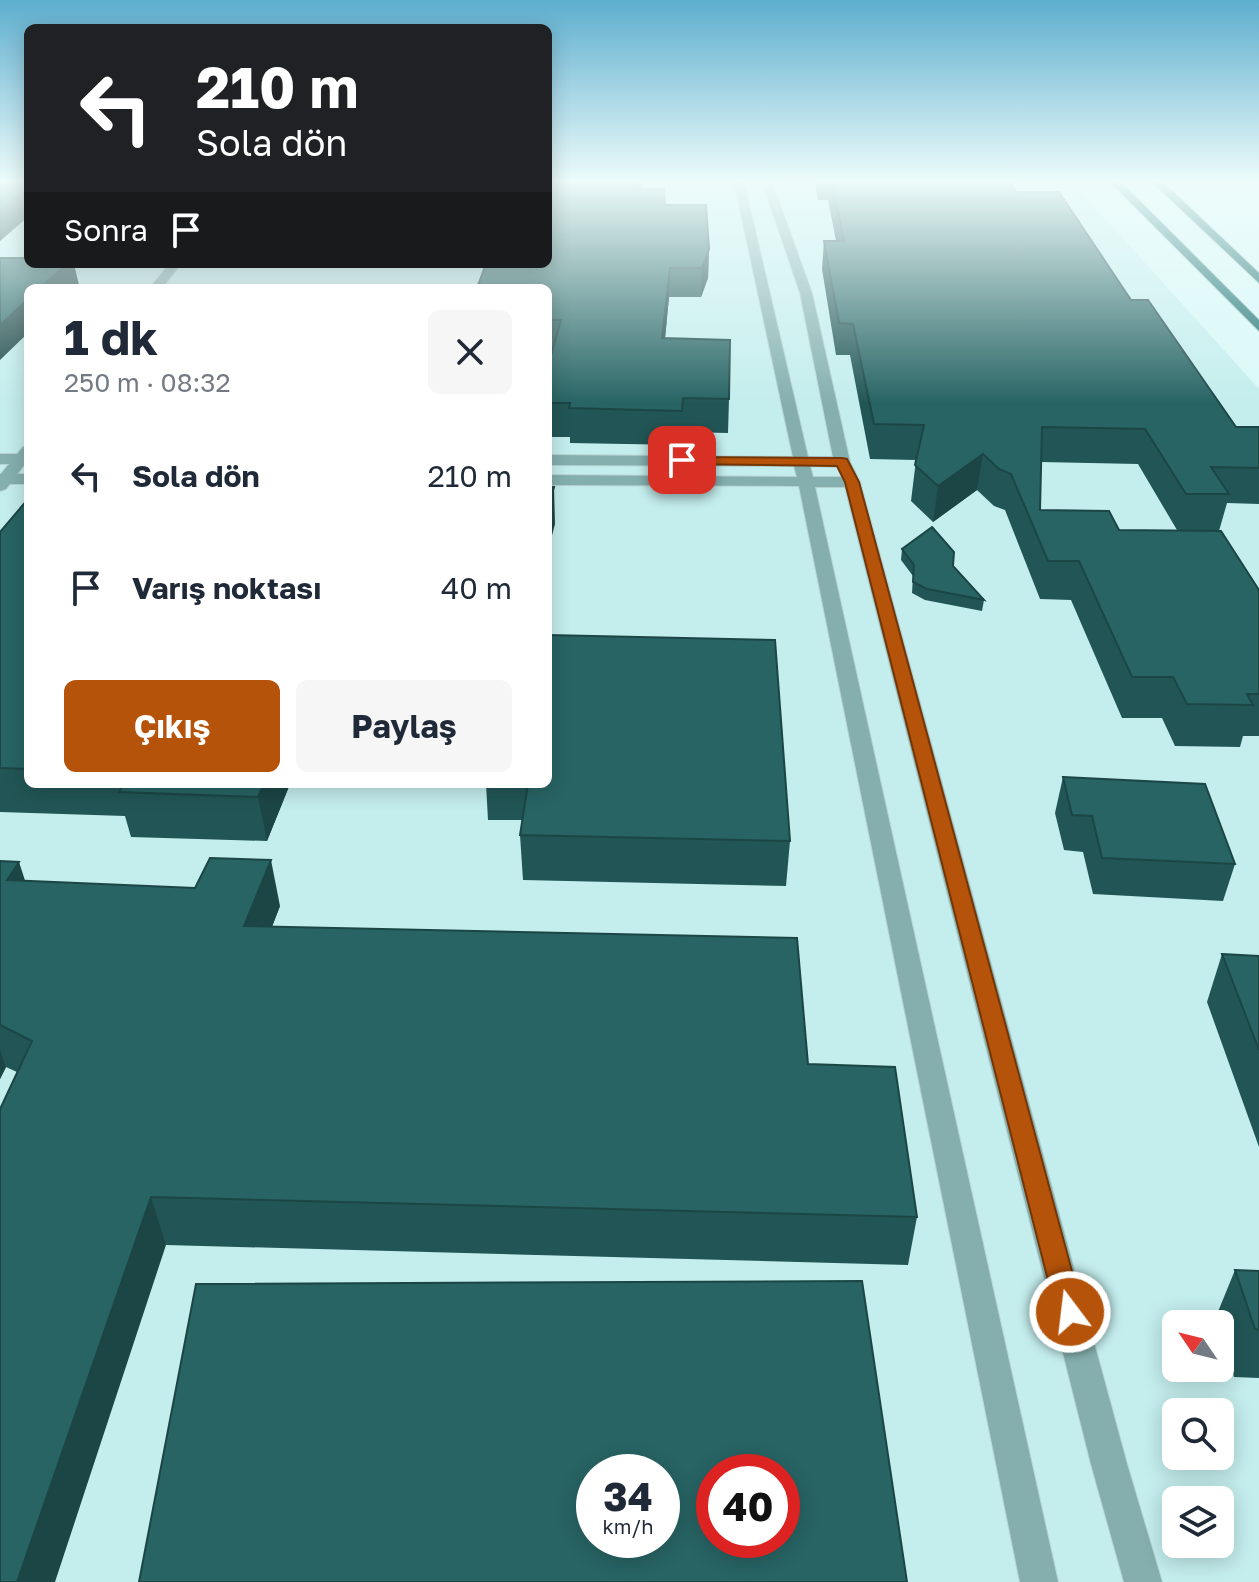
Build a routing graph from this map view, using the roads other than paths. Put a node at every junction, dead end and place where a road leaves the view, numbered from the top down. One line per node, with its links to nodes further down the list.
1 (755, 256): 13 (street)
2 (793, 256): 14 (street)
3 (1188, 256): 8 (highway)
4 (1235, 256): 6 (highway)
5 (172, 268): 7 (street)
6 (1259, 279)
7 (159, 284)
8 (1259, 327)
9 (24, 456): 11 (street)
10 (24, 458): 17 (street)
11 (0, 459)
12 (552, 460): 13 (street)
13 (802, 472): 14 (street); 16 (street); 18 (street)
14 (847, 472): 19 (street)
15 (24, 479): 17 (street)
16 (552, 480)
17 (2, 481)
18 (1039, 1582)
19 (1143, 1582)

